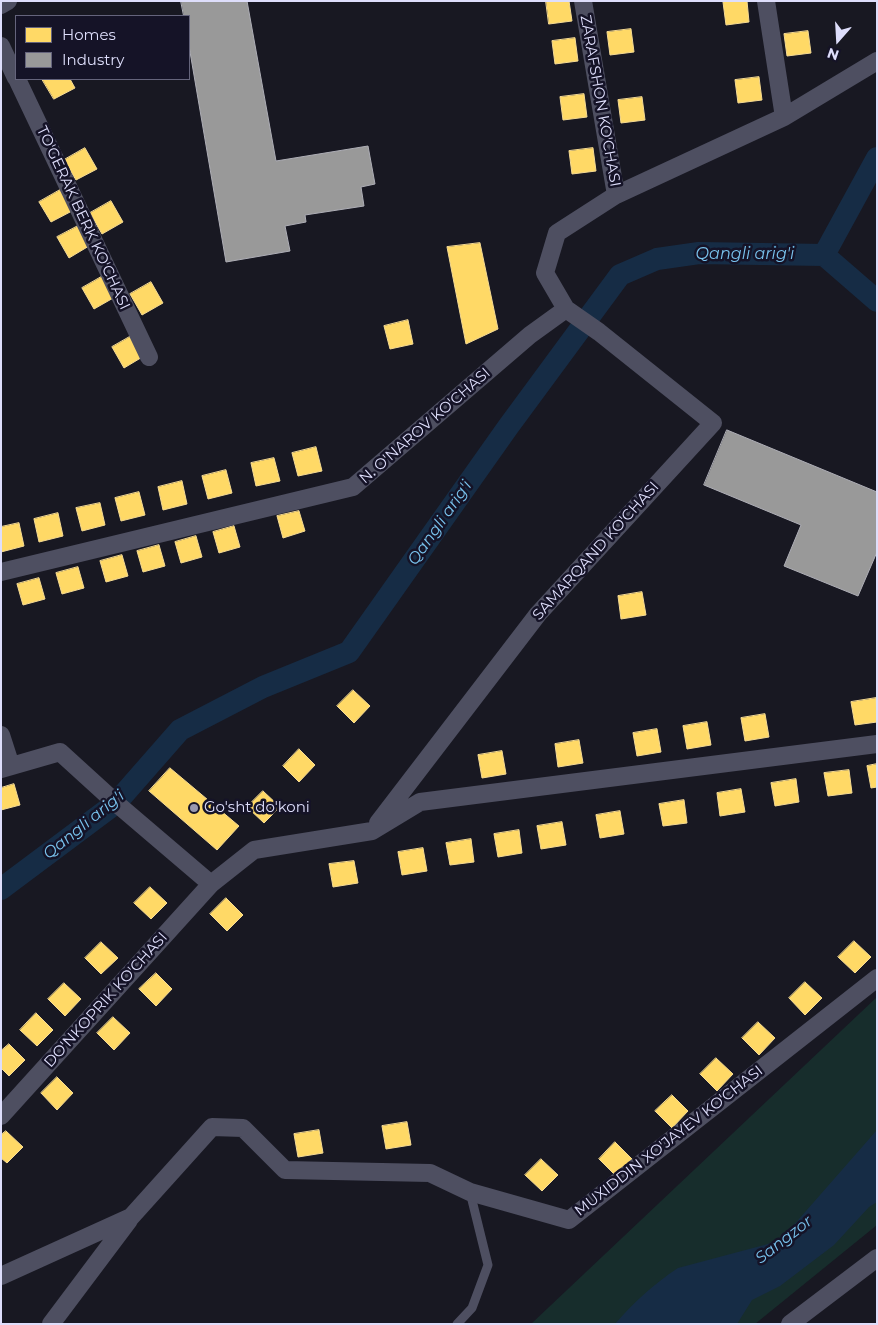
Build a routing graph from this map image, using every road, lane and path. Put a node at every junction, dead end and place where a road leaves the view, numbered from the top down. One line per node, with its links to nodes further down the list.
1 (8, 1): 4 (street)
2 (583, 1): 10 (street, ZARAFSHON KO'CHASI)
3 (766, 1): 9 (street)
4 (1, 5)
5 (1, 46): 7 (street, TO'GERAK BERK KO'CHASI)
6 (877, 61): 9 (street, ZARAFSHON KO'CHASI)
7 (15, 76)
8 (17, 80): 12 (street, TO'GERAK BERK KO'CHASI)
9 (784, 118): 10 (street, ZARAFSHON KO'CHASI)
10 (616, 195): 11 (street)
11 (566, 309): 13 (street, N. O'NAROV KO'CHASI); 17 (street, SAMARQAND KO'CHASI)
12 (149, 357)
13 (1, 572)
14 (1, 735): 16 (street)
15 (877, 744): 17 (street)
16 (6, 767): 18 (street)
17 (372, 831): 18 (street)
18 (212, 884): 20 (street, DO'NKOPRIK KO'CHASI)
19 (877, 978): 21 (street, MUXIDDIN XO'JAYEV KO'CHASI)
20 (1, 1116)
21 (470, 1192): 22 (street, MUXIDDIN XO'JAYEV KO'CHASI); 26 (lane)
22 (130, 1217): 24 (street, MUXIDDIN XO'JAYEV KO'CHASI); 25 (street)
23 (877, 1258): 27 (street)
24 (1, 1276)
25 (51, 1324)
26 (457, 1324)
27 (790, 1324)

